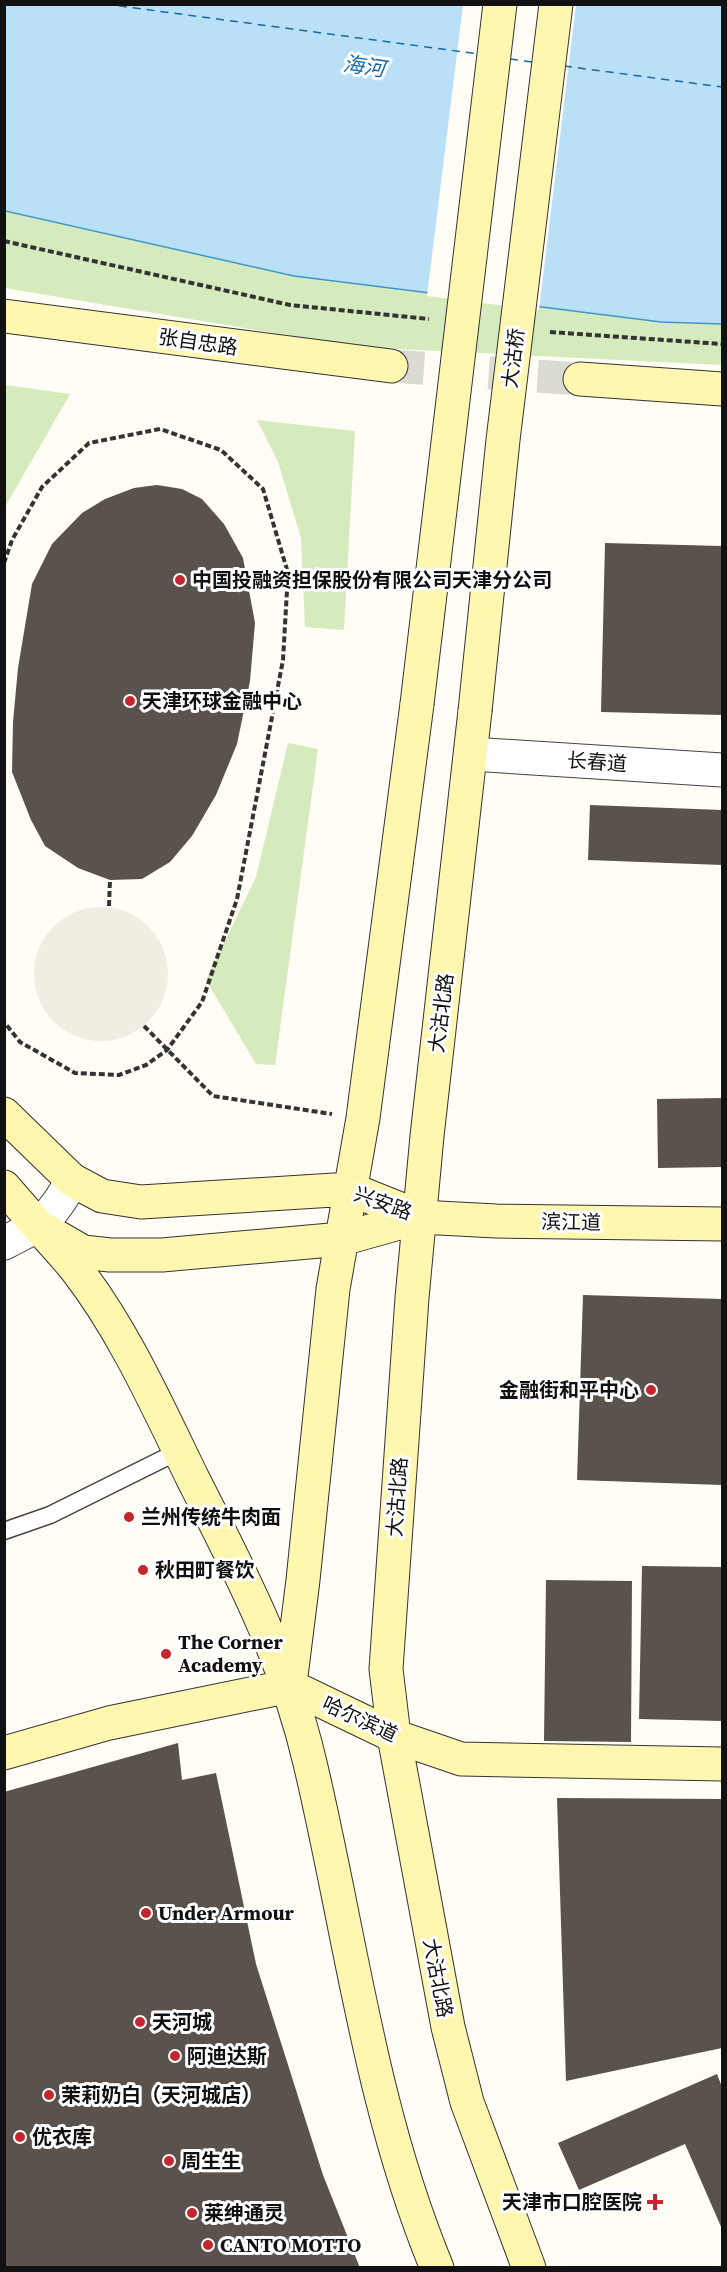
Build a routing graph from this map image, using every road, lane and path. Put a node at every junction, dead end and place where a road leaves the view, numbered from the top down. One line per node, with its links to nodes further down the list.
1 (500, 4): 21 (main road, bridge)
2 (556, 4): 12 (main road, 大沽桥, bridge)
3 (4, 241): 5 (path)
4 (4, 316): 8 (main road, 张自忠路)
5 (432, 320)
6 (539, 330): 7 (path)
7 (723, 344)
8 (391, 366)
9 (580, 379): 10 (main road)
10 (723, 389)
11 (4, 563): 19 (path)
12 (475, 711): 13 (main road, 大沽北路)
13 (471, 754): 14 (street, 长春道); 25 (main road, 大沽北路)
14 (723, 770)
15 (110, 880): 16 (path)
16 (109, 906)
17 (4, 1022): 19 (path)
18 (144, 1026): 19 (path)
19 (167, 1050): 21 (path)
20 (4, 1114): 22 (main road, 兴安路)
21 (363, 1118): 24 (main road)
22 (72, 1180): 24 (main road, 兴安路); 27 (street)
23 (4, 1186): 27 (main road, 兴安路)
24 (350, 1189): 25 (main road, 兴安路); 28 (main road)
25 (420, 1217): 26 (main road, 滨江道); 28 (main road, 兴安路); 33 (main road, 大沽北路)
26 (723, 1224)
27 (38, 1226): 28 (main road, 兴安路); 29 (street); 30 (main road)
28 (342, 1239): 32 (main road)
29 (4, 1243)
30 (179, 1451): 31 (lane); 32 (main road)
31 (4, 1531)
32 (290, 1686): 33 (main road, 哈尔滨道); 34 (main road); 36 (main road)
33 (394, 1736): 35 (main road, 哈尔滨道); 37 (main road, 大沽北路)
34 (4, 1753)
35 (723, 1764)
36 (429, 2265)
37 (529, 2268)

